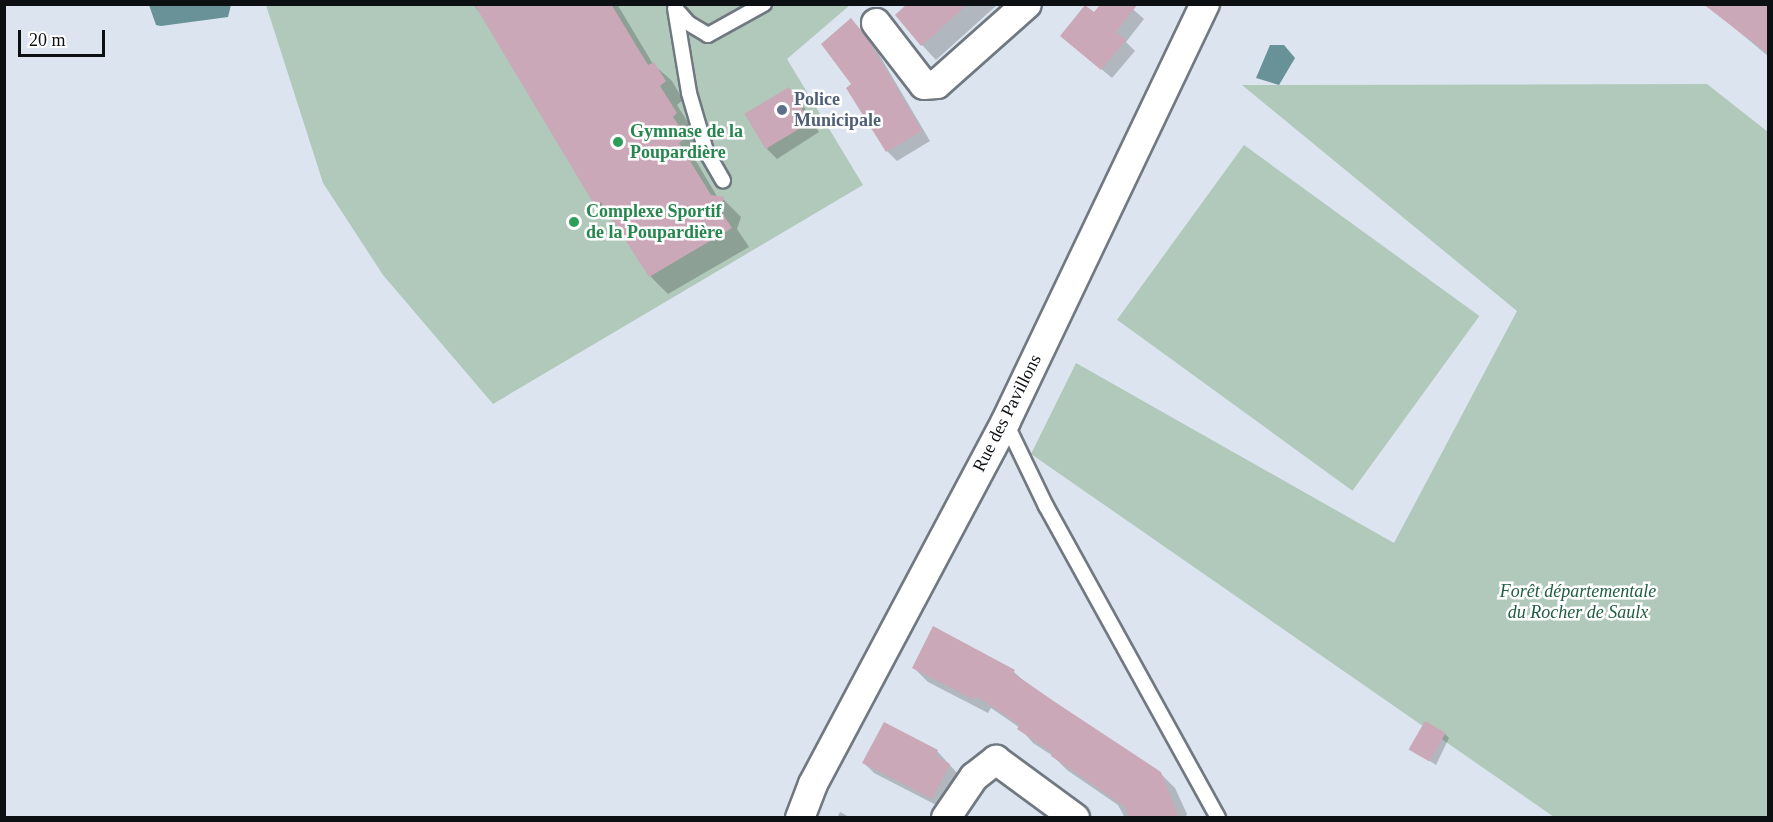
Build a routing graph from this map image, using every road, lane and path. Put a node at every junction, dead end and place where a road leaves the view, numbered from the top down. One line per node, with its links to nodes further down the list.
1 (1027, 4): 5 (street)
2 (1202, 5): 7 (street, Rue des Pavillons)
3 (673, 6): 4 (lane); 6 (lane)
4 (760, 7)
5 (876, 23)
6 (723, 180)
7 (1005, 421): 8 (street, Rue des Pavillons); 11 (lane)
8 (800, 818)
9 (946, 818): 10 (street)
10 (1075, 818)
11 (1218, 818)

